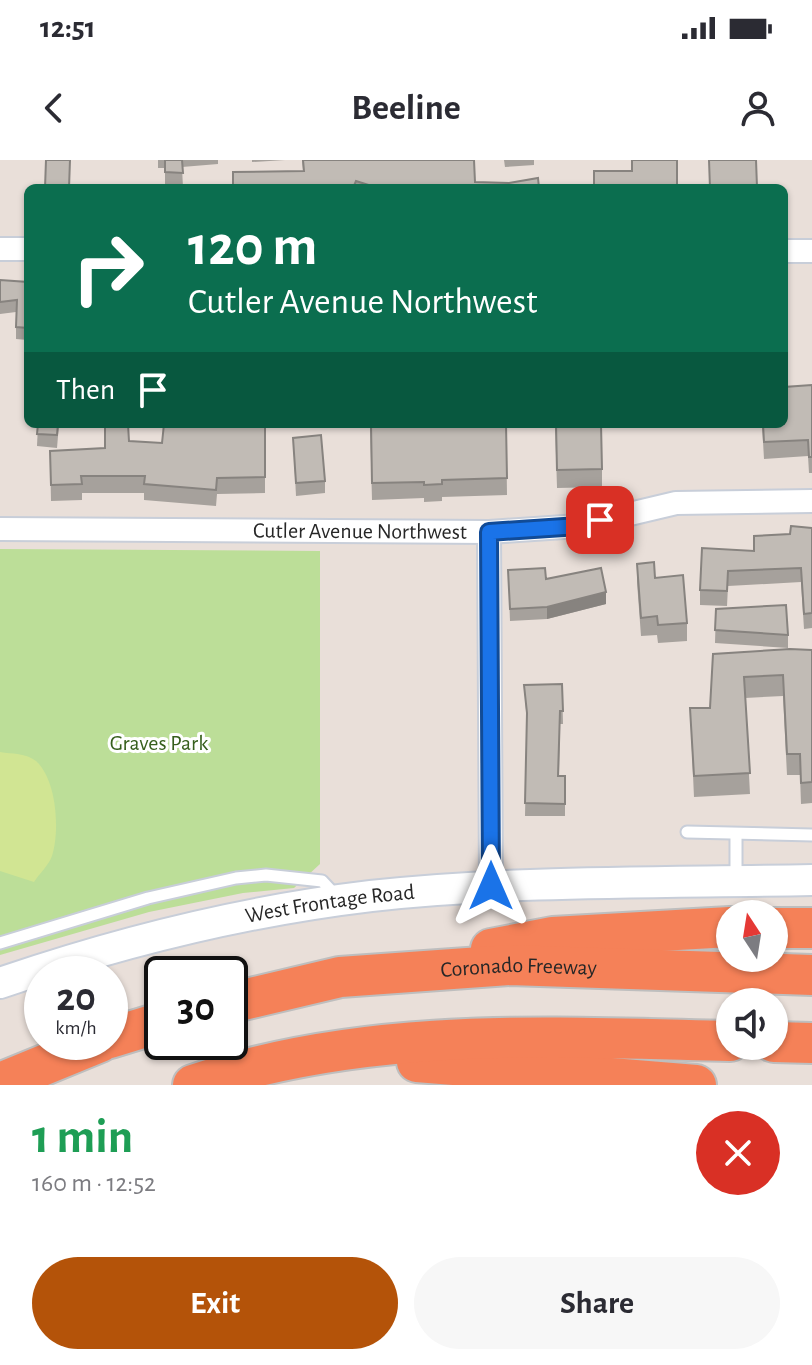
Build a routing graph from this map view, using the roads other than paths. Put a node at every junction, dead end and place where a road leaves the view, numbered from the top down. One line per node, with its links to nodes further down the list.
1 (0, 249): 2 (street)
2 (24, 249)
3 (788, 251): 4 (street)
4 (812, 251)
5 (812, 501): 7 (street, Cutler Avenue Northwest)
6 (0, 529): 7 (street, Cutler Avenue Northwest)
7 (489, 532): 13 (street)
8 (687, 832): 9 (lane)
9 (736, 835): 10 (lane); 12 (lane)
10 (812, 835)
11 (812, 880): 12 (main road, West Frontage Road)
12 (736, 881): 13 (main road, West Frontage Road)
13 (491, 886): 14 (main road, West Frontage Road)
14 (341, 901): 18 (lane); 21 (main road, West Frontage Road)
15 (716, 928): 20 (highway)
16 (788, 928): 17 (highway)
17 (812, 928)
18 (0, 943)
19 (812, 975): 20 (highway, Coronado Freeway)
20 (340, 977): 22 (highway, Coronado Freeway)
21 (0, 983)
22 (248, 999)
23 (716, 1041): 26 (highway)
24 (788, 1042): 25 (highway)
25 (812, 1043)
26 (309, 1054): 29 (highway); 30 (highway)
27 (56, 1060): 28 (highway)
28 (0, 1083)
29 (686, 1083)
30 (193, 1085)

